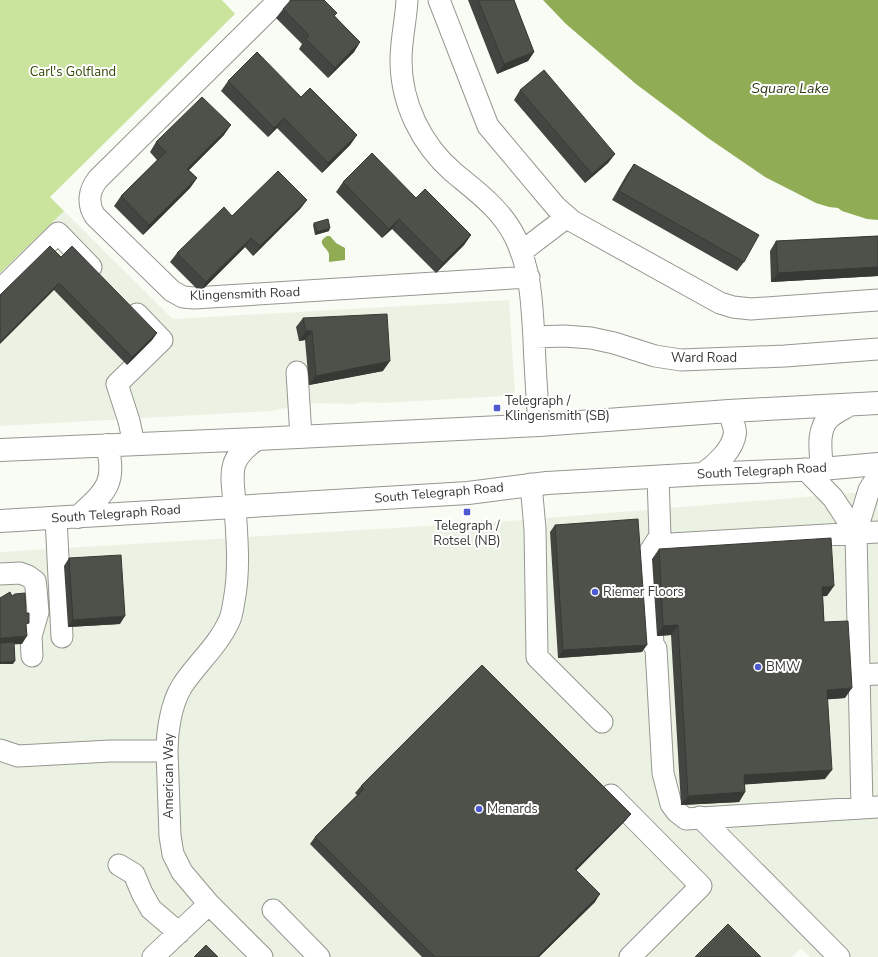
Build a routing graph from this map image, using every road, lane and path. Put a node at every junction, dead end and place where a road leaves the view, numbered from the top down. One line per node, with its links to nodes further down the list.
1 (279, 0): 6 (street, Klingensmith Road)
2 (407, 0): 5 (street)
3 (439, 0): 4 (street)
4 (567, 217): 5 (street); 10 (street)
5 (521, 252): 6 (street)
6 (529, 277): 11 (street)
7 (102, 278): 8 (street)
8 (0, 290)
9 (124, 300): 20 (street)
10 (878, 300)
11 (534, 337): 12 (street, Ward Road); 17 (street)
12 (878, 349)
13 (297, 372): 18 (street)
14 (878, 403): 15 (highway)
15 (849, 405): 16 (highway); 24 (highway)
16 (729, 411): 17 (highway); 25 (highway)
17 (539, 425): 18 (highway)
18 (301, 437): 19 (highway)
19 (257, 439): 20 (highway); 29 (highway)
20 (134, 444): 21 (highway)
21 (106, 445): 22 (highway); 30 (highway)
22 (0, 450)
23 (878, 464): 24 (highway, South Telegraph Road)
24 (814, 469): 25 (highway, South Telegraph Road); 34 (street)
25 (702, 474): 27 (highway, South Telegraph Road)
26 (878, 476): 34 (street)
27 (658, 477): 28 (highway, South Telegraph Road); 35 (street)
28 (531, 484): 29 (highway, South Telegraph Road); 40 (street)
29 (235, 507): 30 (highway, South Telegraph Road); 42 (street, American Way)
30 (78, 517): 31 (highway, South Telegraph Road)
31 (56, 518): 32 (highway, South Telegraph Road); 37 (street)
32 (0, 521)
33 (878, 532): 34 (street)
34 (856, 534): 35 (street); 39 (street)
35 (654, 545): 45 (street)
36 (0, 574): 38 (street)
37 (62, 637)
38 (32, 656)
39 (869, 675): 44 (street)
40 (602, 722)
41 (0, 750): 42 (street)
42 (166, 751): 47 (street, American Way)
43 (596, 780): 53 (street)
44 (870, 807): 45 (street)
45 (700, 818): 54 (street)
46 (119, 865): 49 (street)
47 (209, 904): 49 (street); 51 (street, American Way)
48 (273, 910): 52 (street)
49 (179, 933): 50 (street)
50 (153, 957)
51 (262, 957)
52 (319, 957)
53 (630, 957)
54 (839, 957)

